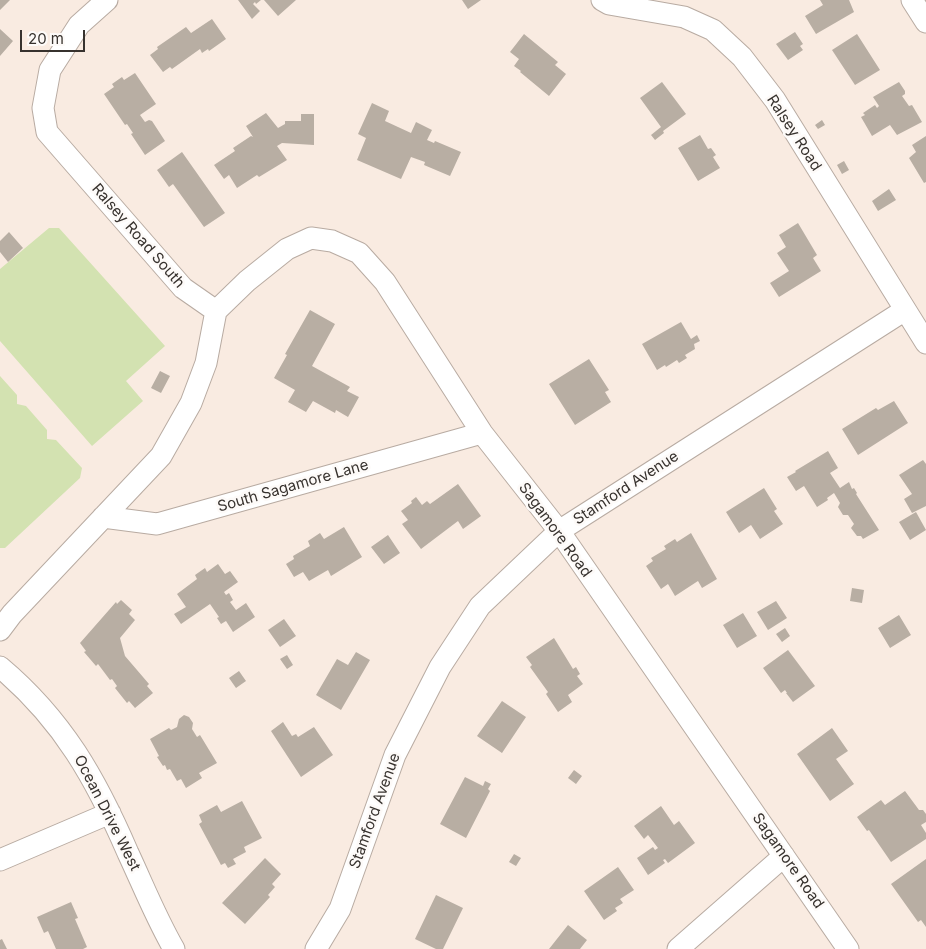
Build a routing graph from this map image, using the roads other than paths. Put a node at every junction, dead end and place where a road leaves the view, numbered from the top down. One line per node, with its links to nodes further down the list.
1 (107, 0): 6 (street, Ralsey Road South)
2 (602, 0): 5 (street, Ralsey Road)
3 (912, 0): 4 (street)
4 (926, 22)
5 (906, 310): 7 (street, Ralsey Road); 10 (street, Stamford Avenue)
6 (216, 311): 8 (street, Sagamore Road); 9 (street)
7 (926, 343)
8 (482, 433): 9 (street, South Sagamore Lane); 10 (street, Sagamore Road)
9 (103, 517): 11 (street)
10 (559, 531): 14 (street, Sagamore Road); 17 (street, Stamford Avenue)
11 (4, 615)
12 (0, 668): 13 (street, Ocean Drive West)
13 (110, 813): 15 (street); 16 (street, Ocean Drive West)
14 (784, 856): 18 (street); 19 (street, Sagamore Road)
15 (0, 860)
16 (174, 949)
17 (316, 949)
18 (678, 949)
19 (848, 949)

